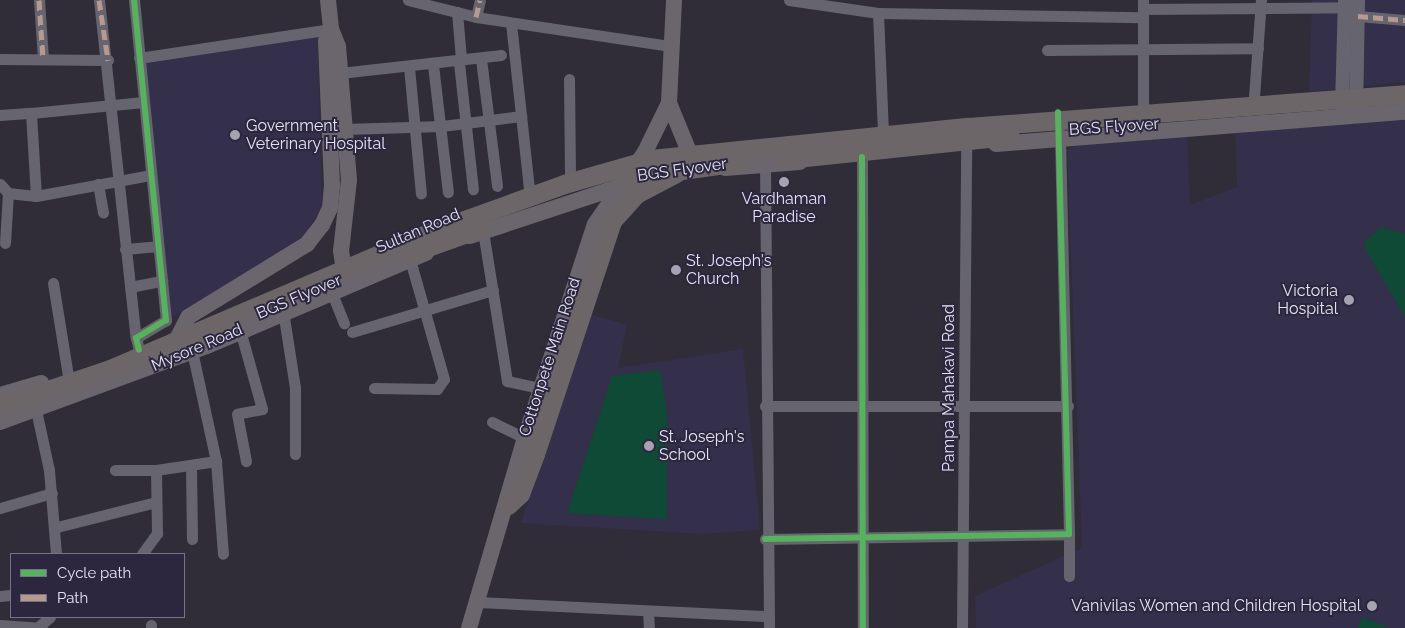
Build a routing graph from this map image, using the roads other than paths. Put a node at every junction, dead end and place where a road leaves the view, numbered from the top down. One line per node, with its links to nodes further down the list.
1 (39, 0): 29 (street)
2 (99, 0): 31 (street)
3 (134, 0): 27 (street)
4 (328, 0): 21 (main road)
5 (408, 0): 14 (street)
6 (480, 0): 18 (street)
7 (674, 0): 22 (main road, Cottonpete Main Road)
8 (789, 0): 15 (street)
9 (865, 0): 15 (street)
10 (990, 0): 16 (street)
11 (1261, 4): 12 (street); 13 (street); 23 (street)
12 (1353, 6): 19 (street); 38 (street)
13 (1143, 9): 16 (street); 25 (street)
14 (457, 12): 18 (street); 32 (street)
15 (865, 12): 17 (street)
16 (990, 12): 17 (street)
17 (878, 13): 57 (street)
18 (476, 17): 20 (street)
19 (1405, 20)
20 (511, 23): 22 (street); 50 (street)
21 (330, 28): 27 (street); 35 (main road); 95 (main road)
22 (671, 46): 42 (main road, Cottonpete Main Road)
23 (1258, 48): 25 (street); 40 (street)
24 (1047, 50): 25 (street)
25 (1143, 50): 45 (street)
26 (501, 55): 32 (street)
27 (140, 58): 41 (street)
28 (0, 59): 29 (street)
29 (43, 59): 31 (street)
30 (481, 59): 52 (street)
31 (108, 60): 44 (street)
32 (460, 61): 35 (street); 53 (street)
33 (433, 65): 54 (street)
34 (409, 67): 55 (street)
35 (340, 73): 56 (main road)
36 (569, 79): 65 (street)
37 (1405, 86): 38 (main road, Sultan Road)
38 (1348, 91): 40 (main road, Sultan Road); 51 (street)
39 (1405, 94): 95 (highway, BGS Flyover)
40 (1254, 97): 45 (main road, Sultan Road)
41 (143, 102): 44 (street); 64 (street)
42 (669, 103): 60 (main road, Cottonpete Main Road); 62 (main road, Cottonpete Main Road)
43 (1405, 103): 62 (highway, BGS Flyover)
44 (112, 104): 48 (street); 66 (street)
45 (1143, 106): 46 (main road, Sultan Road)
46 (1058, 112): 57 (main road, Sultan Road); 58 (street)
47 (1405, 112): 51 (main road, Mysore Road)
48 (31, 113): 49 (street); 76 (street)
49 (0, 115)
50 (520, 116): 52 (street); 72 (street)
51 (1349, 116): 58 (main road, Mysore Road)
52 (490, 120): 53 (street); 69 (street)
53 (466, 123): 54 (street); 71 (street)
54 (442, 126): 55 (street); 74 (street)
55 (414, 127): 56 (street); 73 (street)
56 (345, 129): 84 (main road)
57 (883, 132): 62 (main road, Sultan Road)
58 (1061, 138): 59 (main road, Mysore Road); 105 (street)
59 (966, 147): 61 (main road, Mysore Road); 106 (street, Pampa Mahakavi Road)
60 (645, 152): 62 (main road, Sultan Road); 65 (main road, Sultan Road); 67 (main road, Cottonpete Main Road)
61 (862, 157): 63 (main road, Mysore Road); 102 (street)
62 (689, 158): 108 (highway, BGS Flyover); 120 (highway)
63 (765, 164): 67 (main road, Mysore Road); 104 (street)
64 (150, 175): 66 (street); 81 (street)
65 (574, 175): 72 (main road, Sultan Road); 75 (main road)
66 (118, 180): 68 (street); 82 (street)
67 (626, 182): 75 (main road, Mysore Road); 78 (main road, Cottonpete Main Road)
68 (98, 184): 76 (street); 77 (street)
69 (497, 186)
70 (4, 188): 76 (street); 80 (street)
71 (473, 189)
72 (529, 190): 84 (main road, Sultan Road)
73 (420, 192)
74 (448, 192)
75 (587, 195): 78 (main road); 79 (main road, Mysore Road)
76 (36, 196)
77 (103, 213)
78 (595, 224): 100 (main road, Cottonpete Main Road)
79 (483, 231): 83 (main road, Mysore Road); 89 (street)
80 (5, 242)
81 (158, 246): 82 (street); 85 (street)
82 (125, 249): 88 (street)
83 (410, 260): 87 (main road, Mysore Road); 92 (street)
84 (342, 265): 87 (main road); 93 (main road, Sultan Road)
85 (162, 280): 88 (street); 96 (street)
86 (53, 283): 98 (street)
87 (347, 284): 90 (main road, Mysore Road)
88 (130, 287): 96 (street)
89 (493, 290): 92 (street); 100 (street)
90 (331, 291): 91 (main road, Mysore Road); 92 (street)
91 (283, 311): 94 (main road, Mysore Road); 112 (street)
92 (424, 311): 99 (street)
93 (198, 326): 96 (main road, Mysore Road)
94 (240, 330): 97 (main road, Mysore Road); 114 (street)
95 (174, 343): 103 (highway, BGS Flyover)
96 (137, 344): 98 (main road, Mysore Road)
97 (192, 352): 107 (main road, Mysore Road); 113 (street)
98 (68, 376): 101 (main road, Mysore Road)
99 (374, 388)
100 (540, 388): 111 (main road, Cottonpete Main Road)
101 (0, 395)
102 (862, 405): 104 (street); 106 (street); 124 (street)
103 (0, 406)
104 (765, 406): 126 (street)
105 (1068, 406): 106 (street); 123 (street)
106 (965, 408): 125 (street, Pampa Mahakavi Road)
107 (36, 410): 109 (main road, Mysore Road); 118 (street)
108 (0, 416)
109 (0, 422)
110 (492, 422): 111 (street)
111 (525, 438): 120 (main road, Cottonpete Main Road)
112 (295, 454)
113 (216, 461): 115 (street); 130 (street)
114 (246, 461)
115 (191, 467): 117 (street); 127 (street)
116 (115, 470): 117 (street)
117 (156, 470): 119 (street)
118 (52, 493): 121 (street); 122 (street)
119 (156, 502): 122 (street); 129 (street)
120 (508, 505): 132 (main road, Cottonpete Main Road)
121 (0, 508)
122 (57, 527): 128 (street)
123 (1069, 534): 125 (street); 131 (street)
124 (863, 535): 125 (street); 126 (street); 142 (street)
125 (966, 536): 143 (street, Pampa Mahakavi Road)
126 (765, 538): 134 (street)
127 (192, 539)
128 (56, 553)
129 (143, 553)
130 (223, 554)
131 (1069, 576)
132 (477, 602): 133 (street); 139 (main road, Cottonpete Main Road)
133 (648, 611): 134 (street); 140 (street)
134 (768, 616): 141 (street)
135 (49, 618): 137 (street)
136 (0, 625): 137 (street)
137 (37, 628): 138 (street)
138 (42, 628)
139 (469, 628)
140 (649, 628)
141 (769, 628)
142 (863, 628)
143 (962, 628)

